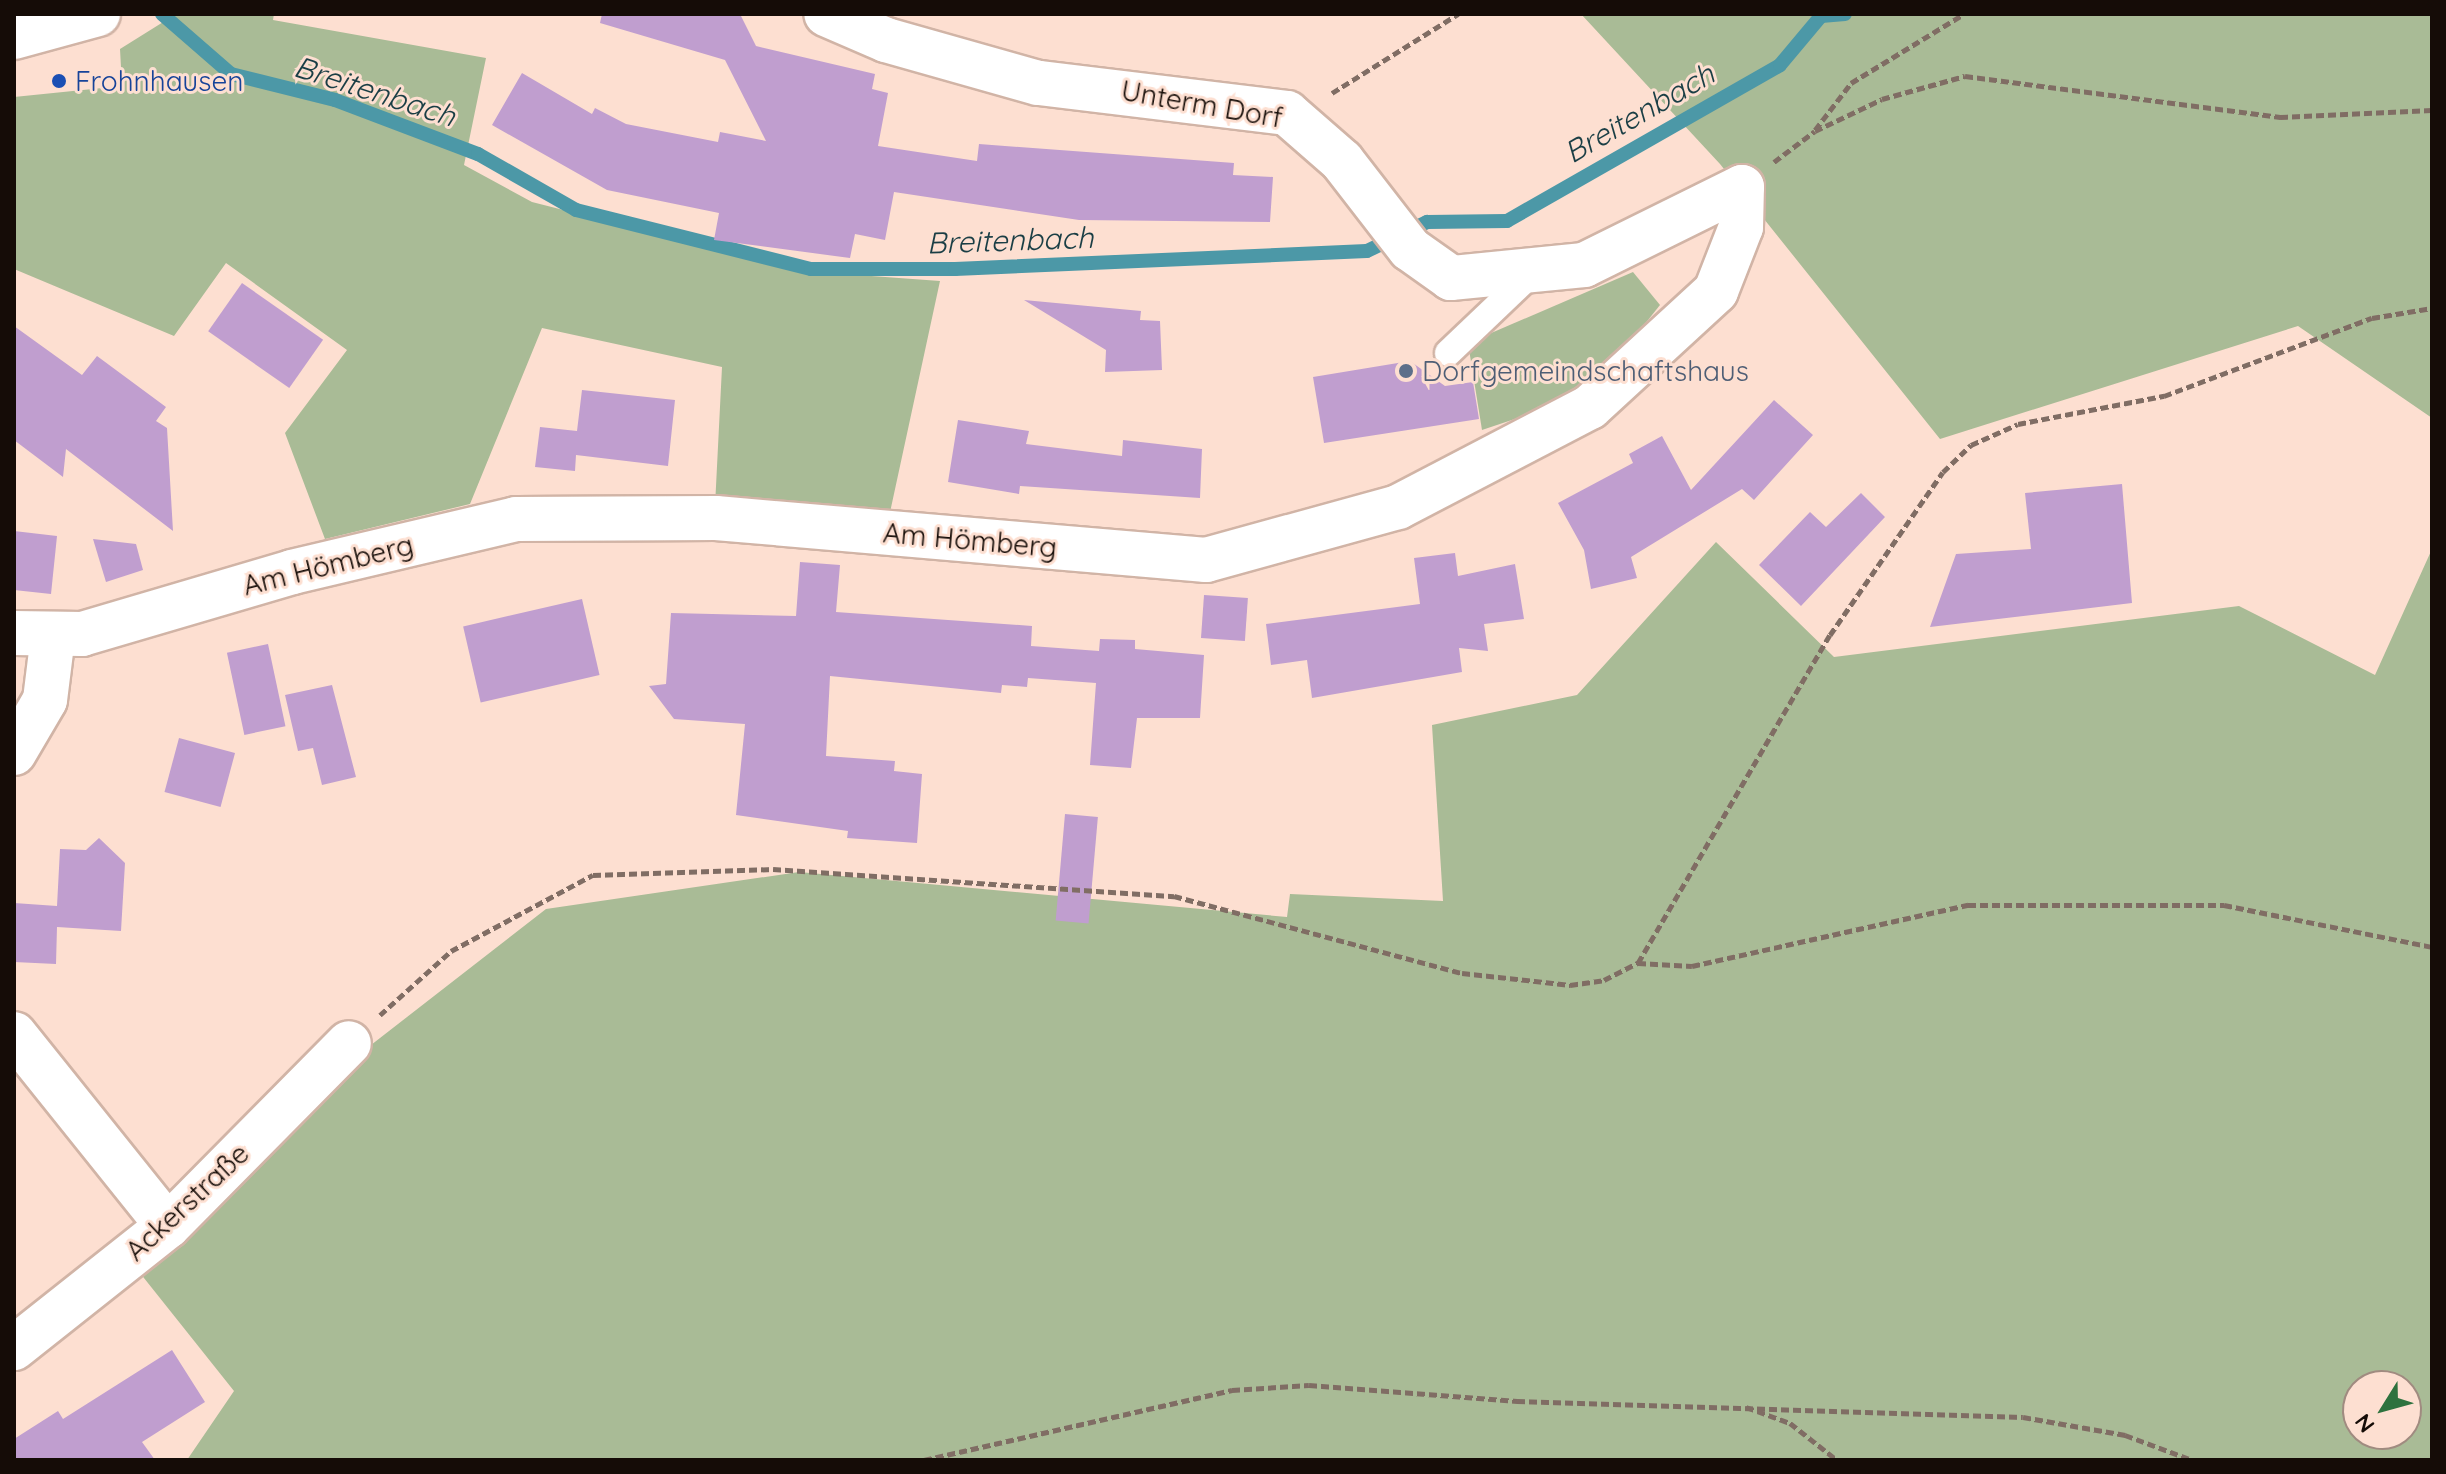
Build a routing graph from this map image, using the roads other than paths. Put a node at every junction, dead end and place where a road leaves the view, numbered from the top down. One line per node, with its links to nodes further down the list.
1 (98, 14): 3 (street)
2 (826, 14): 5 (street, Unterm Dorf)
3 (14, 37)
4 (1742, 187): 5 (street, Unterm Dorf); 7 (street, Am Hömberg)
5 (1530, 275): 6 (lane)
6 (1448, 353)
7 (33, 635): 8 (street, Am Hömberg)
8 (14, 753)
9 (14, 1034): 11 (street)
10 (349, 1043): 11 (street, Ackerstraße)
11 (168, 1226): 12 (street, Ackerstraße)
12 (14, 1348)

